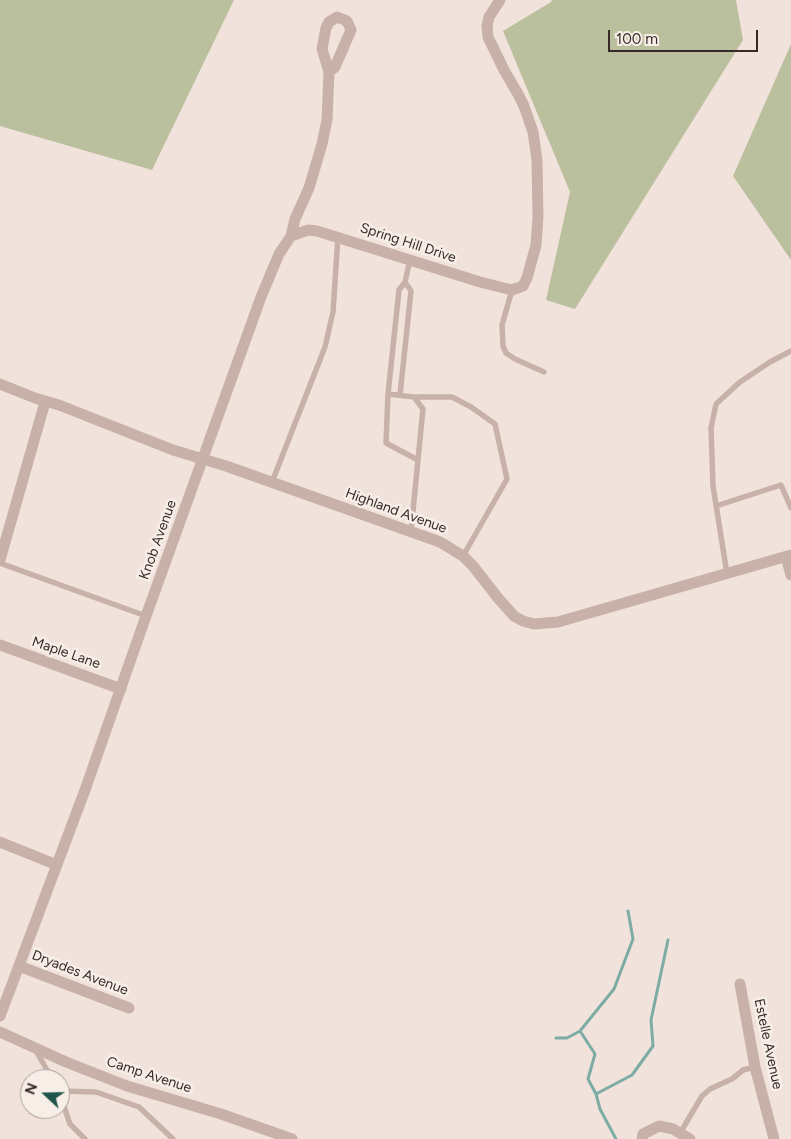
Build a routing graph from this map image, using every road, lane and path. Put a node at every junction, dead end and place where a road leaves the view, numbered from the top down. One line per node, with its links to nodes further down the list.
1 (500, 0): 7 (street)
2 (329, 72): 3 (street, Knob Avenue)
3 (291, 236): 4 (street, Spring Hill Drive); 15 (street, Knob Avenue)
4 (338, 236): 5 (street, Spring Hill Drive); 17 (lane)
5 (410, 260): 6 (lane); 7 (street, Spring Hill Drive)
6 (405, 282): 11 (lane); 12 (lane)
7 (514, 290): 9 (lane)
8 (791, 351): 18 (lane)
9 (544, 372)
10 (0, 384): 14 (street, Highland Avenue)
11 (388, 394): 12 (lane); 16 (lane)
12 (400, 395): 13 (lane)
13 (414, 397): 16 (lane); 21 (lane)
14 (46, 402): 15 (street, Highland Avenue); 23 (street)
15 (202, 460): 17 (street, Highland Avenue); 27 (street, Knob Avenue)
16 (418, 460): 20 (lane)
17 (272, 482): 20 (street, Highland Avenue)
18 (716, 506): 19 (lane); 25 (lane)
19 (791, 508)
20 (411, 531): 21 (street, Highland Avenue)
21 (463, 556): 25 (street, Highland Avenue)
22 (788, 556): 25 (street, Highland Avenue); 26 (street)
23 (0, 560)
24 (0, 563): 27 (lane)
25 (727, 574)
26 (791, 575)
27 (146, 616): 29 (street, Knob Avenue)
28 (0, 645): 29 (street, Maple Lane)
29 (121, 689): 31 (street, Knob Avenue)
30 (0, 842): 31 (street)
31 (57, 866): 32 (street, Knob Avenue)
32 (19, 966): 34 (street, Dryades Avenue); 35 (street, Knob Avenue)
33 (740, 984): 38 (street, Estelle Avenue)
34 (129, 1008)
35 (0, 1016)
36 (0, 1032): 37 (street, Camp Avenue)
37 (32, 1045): 39 (lane); 45 (street, Camp Avenue)
38 (755, 1067): 42 (lane); 48 (street, Estelle Avenue)
39 (46, 1069)
40 (70, 1091): 44 (lane)
41 (68, 1119): 43 (lane)
42 (680, 1133): 46 (street); 47 (street)
43 (85, 1139)
44 (173, 1139)
45 (292, 1139)
46 (642, 1139)
47 (690, 1139)
48 (774, 1139)

